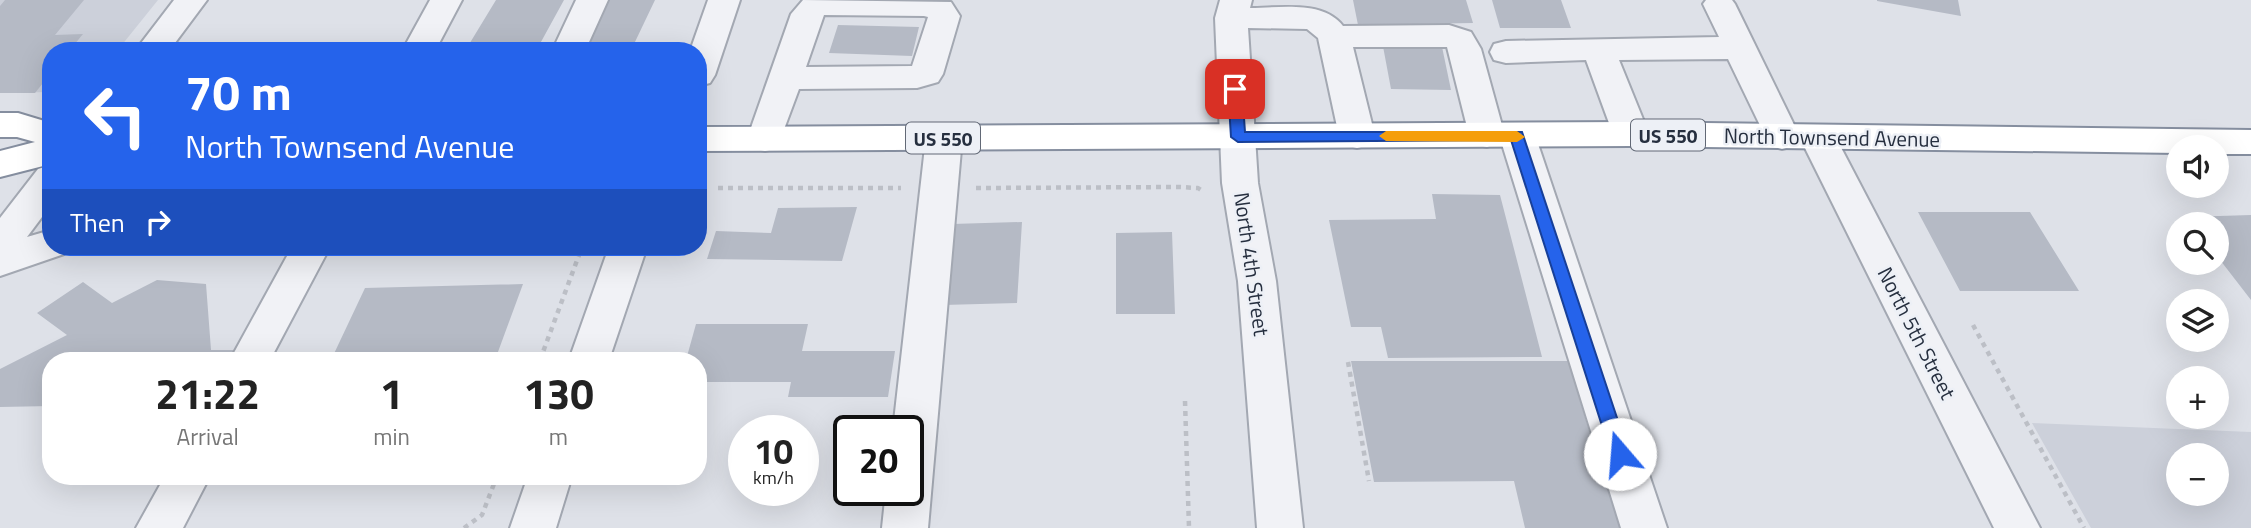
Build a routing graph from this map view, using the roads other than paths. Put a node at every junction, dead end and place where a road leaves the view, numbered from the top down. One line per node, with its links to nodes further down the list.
1 (191, 0): 9 (street)
2 (446, 0): 10 (street)
3 (592, 0): 11 (street)
4 (724, 0): 13 (street)
5 (873, 2): 16 (street); 16 (street)
6 (1719, 4): 12 (street, North 5th Street)
7 (1233, 9): 8 (street); 22 (street, North 4th Street)
8 (1334, 37): 20 (street); 21 (street)
9 (158, 42)
10 (423, 42)
11 (572, 42)
12 (1739, 48): 14 (street); 23 (street, North 5th Street)
13 (707, 49)
14 (1598, 49): 15 (street); 19 (street)
15 (1506, 52)
16 (785, 78): 26 (street)
17 (0, 125): 18 (highway)
18 (42, 132)
19 (1631, 134): 20 (highway, North Townsend Avenue / US 550); 23 (highway, North Townsend Avenue / US 550)
20 (1502, 135): 21 (highway, North Townsend Avenue / US 550); 44 (street)
21 (1357, 136): 22 (highway, North Townsend Avenue / US 550)
22 (1238, 137): 24 (highway, North Townsend Avenue / US 550); 43 (street, North 4th Street)
23 (1800, 137): 27 (highway, North Townsend Avenue / US 550); 45 (street, North 5th Street)
24 (944, 138): 26 (highway, North Townsend Avenue / US 550); 42 (street)
25 (707, 139): 26 (highway, North Townsend Avenue / US 550)
26 (765, 139)
27 (2251, 142)
28 (42, 153): 29 (highway)
29 (0, 164)
30 (42, 190): 31 (street)
31 (0, 245)
32 (42, 247): 35 (street)
33 (307, 256): 36 (street)
34 (625, 256): 37 (street)
35 (0, 261)
36 (254, 352)
37 (592, 352)
38 (183, 485): 40 (street)
39 (548, 485): 41 (street)
40 (159, 528)
41 (533, 528)
42 (905, 528)
43 (1280, 528)
44 (1644, 528)
45 (2017, 528)

